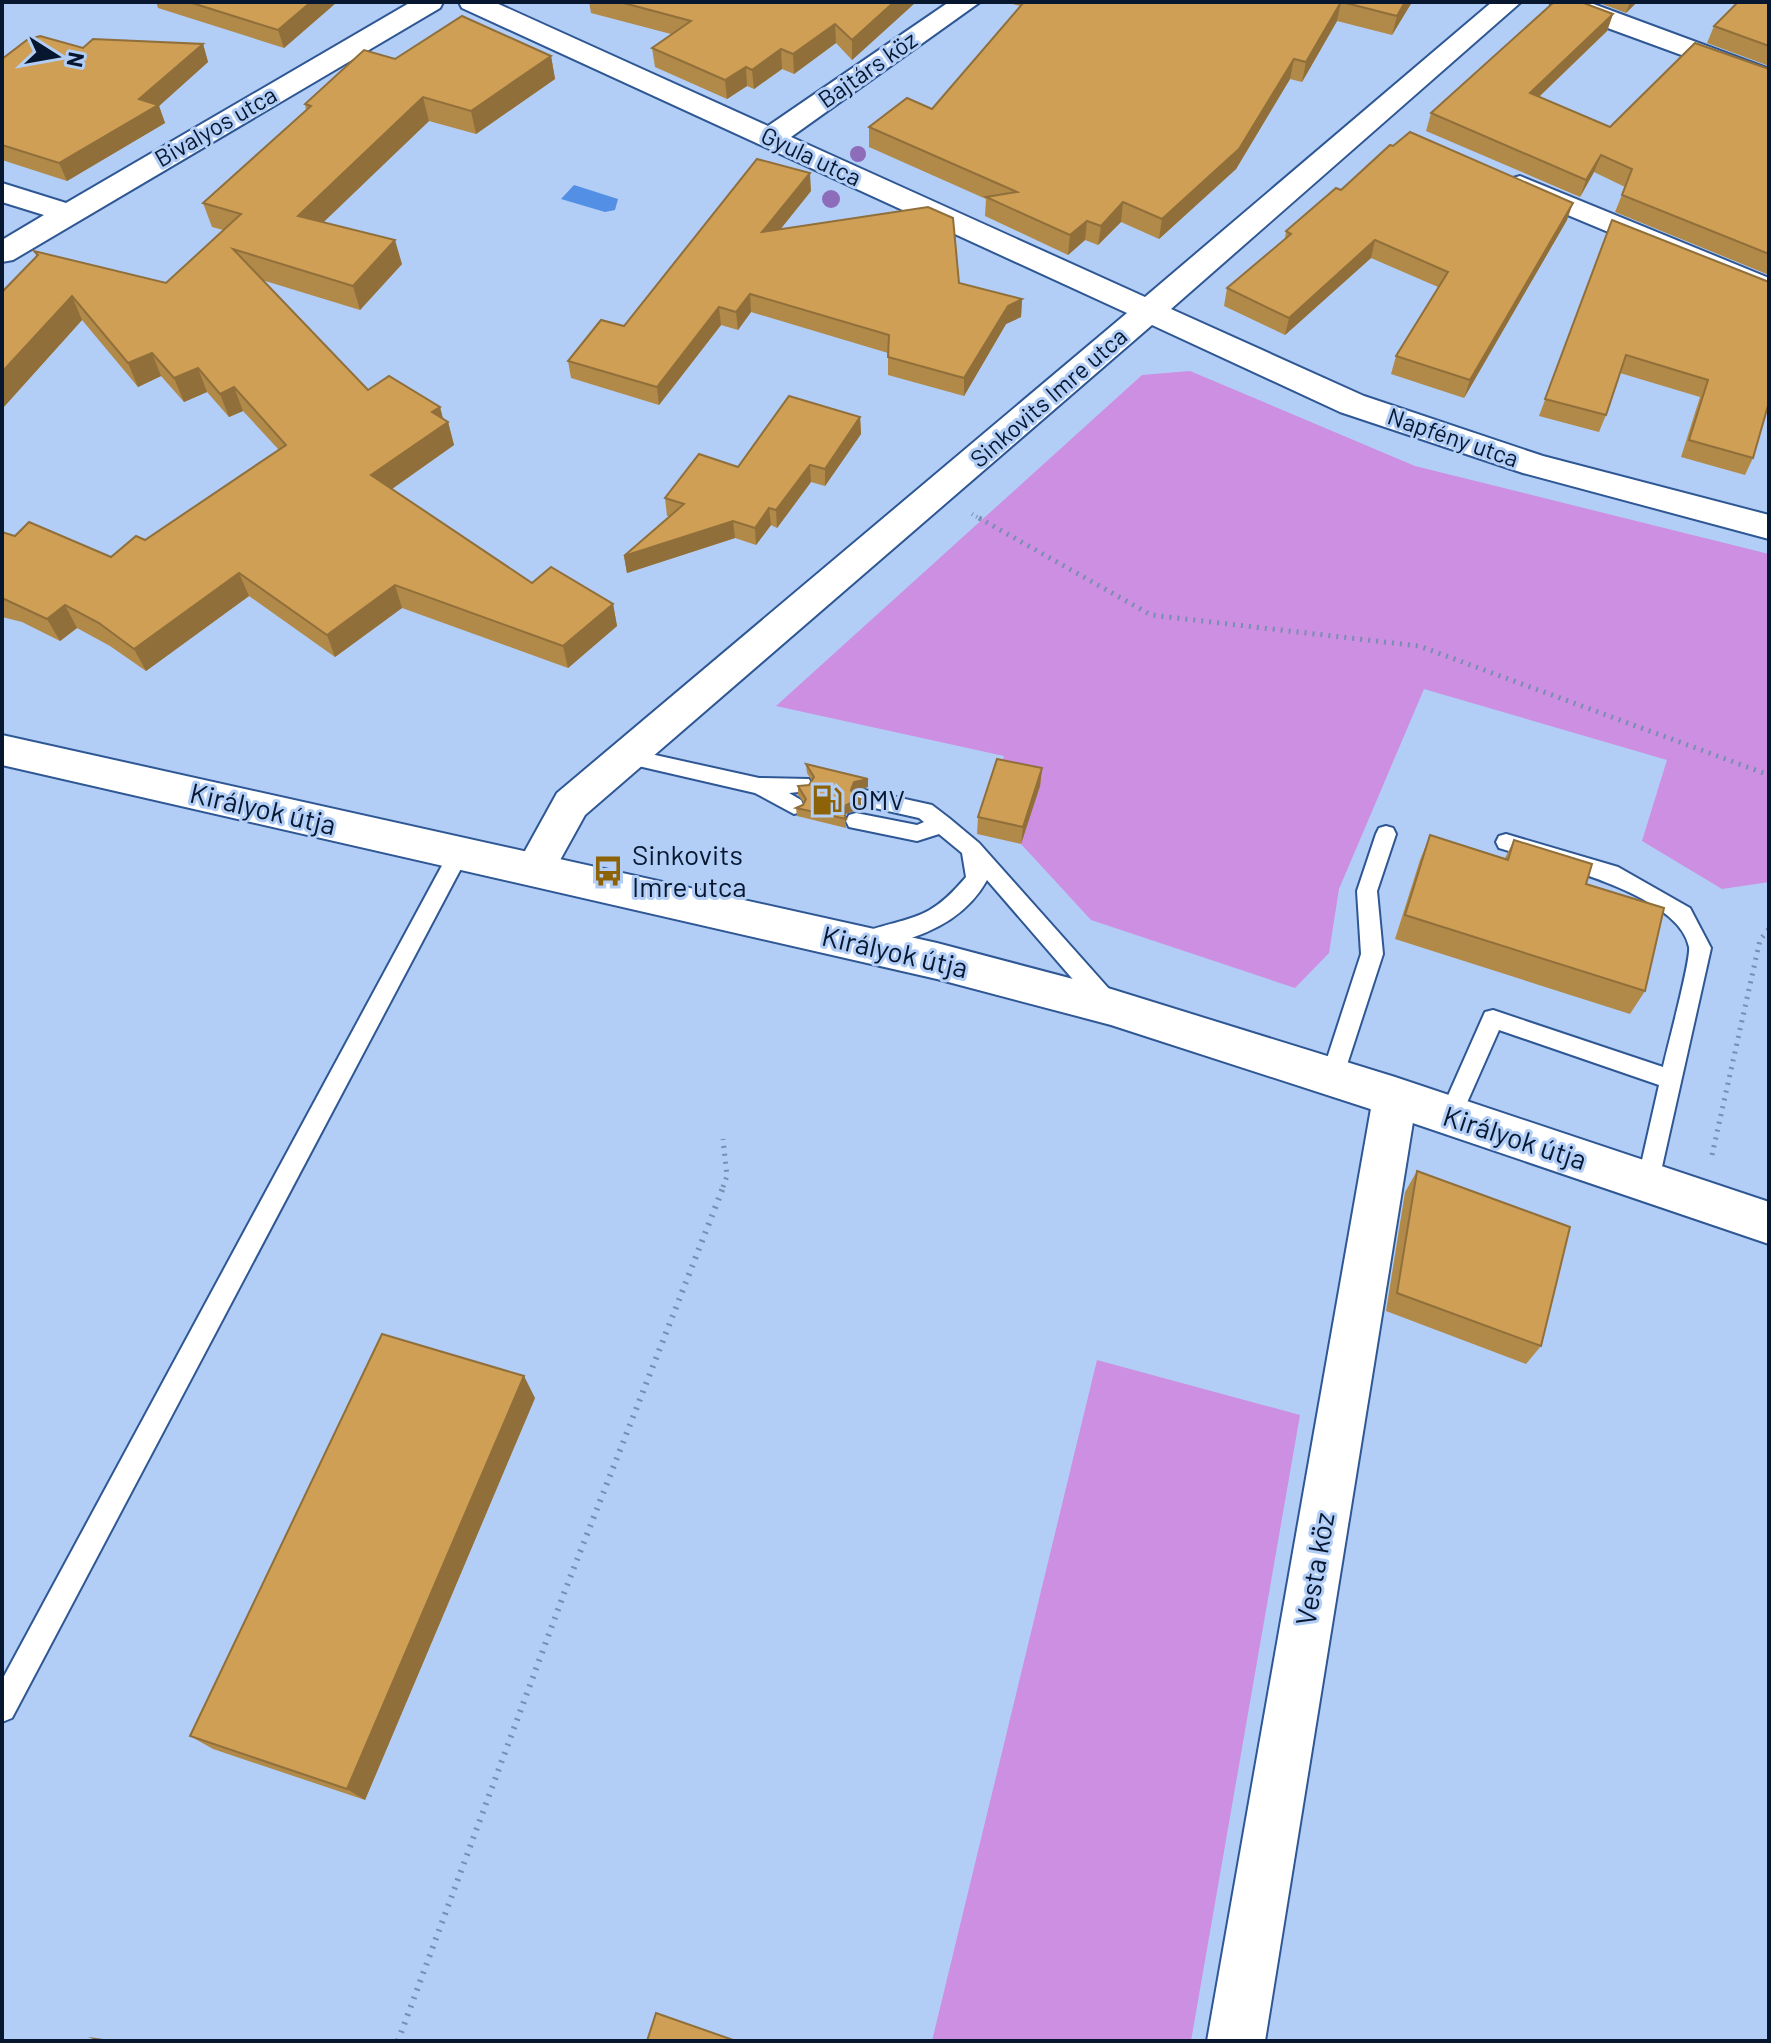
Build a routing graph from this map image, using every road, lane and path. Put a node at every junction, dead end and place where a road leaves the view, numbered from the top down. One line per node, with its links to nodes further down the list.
1 (430, 2): 10 (street, Bivalyos utca)
2 (472, 2): 7 (street, Gyula utca)
3 (967, 2): 7 (street, Bajtárs köz)
4 (1508, 2): 13 (street, Sinkovits Imre utca)
5 (1563, 2): 6 (street)
6 (1769, 79)
7 (770, 138): 13 (street, Gyula utca)
8 (1497, 176): 12 (street)
9 (2, 192): 10 (street)
10 (68, 213): 11 (street, Bivalyos utca)
11 (2, 253)
12 (1769, 289)
13 (1150, 312): 14 (street, Sinkovits Imre utca); 15 (street, Napfény utca)
14 (937, 494): 17 (street, Sinkovits Imre utca); 18 (path)
15 (1769, 527)
16 (2, 750): 28 (street, Királyok útja)
17 (628, 757): 20 (lane); 29 (street, Sinkovits Imre utca)
18 (1769, 775)
19 (802, 785): 20 (lane)
20 (759, 786): 22 (lane)
21 (864, 798): 24 (lane)
22 (794, 806)
23 (856, 821): 24 (lane)
24 (942, 824): 27 (lane)
25 (1386, 834): 33 (lane)
26 (1506, 842): 34 (lane)
27 (972, 849): 31 (lane); 32 (lane)
28 (459, 853): 29 (street, Királyok útja); 41 (lane)
29 (535, 869): 31 (street, Királyok útja)
30 (1769, 929): 39 (path)
31 (853, 942): 32 (street, Királyok útja)
32 (1111, 1007): 33 (street, Királyok útja)
33 (1332, 1077): 35 (street, Királyok útja)
34 (1671, 1080): 36 (lane); 38 (lane)
35 (1395, 1097): 36 (street, Királyok útja); 43 (street, Vesta köz)
36 (1450, 1116): 38 (street, Királyok útja)
37 (723, 1139): 42 (path)
38 (1649, 1182): 39 (street, Királyok útja)
39 (1701, 1200): 40 (street, Királyok útja)
40 (1769, 1223)
41 (2, 1708)
42 (398, 2041)
43 (1236, 2041)

